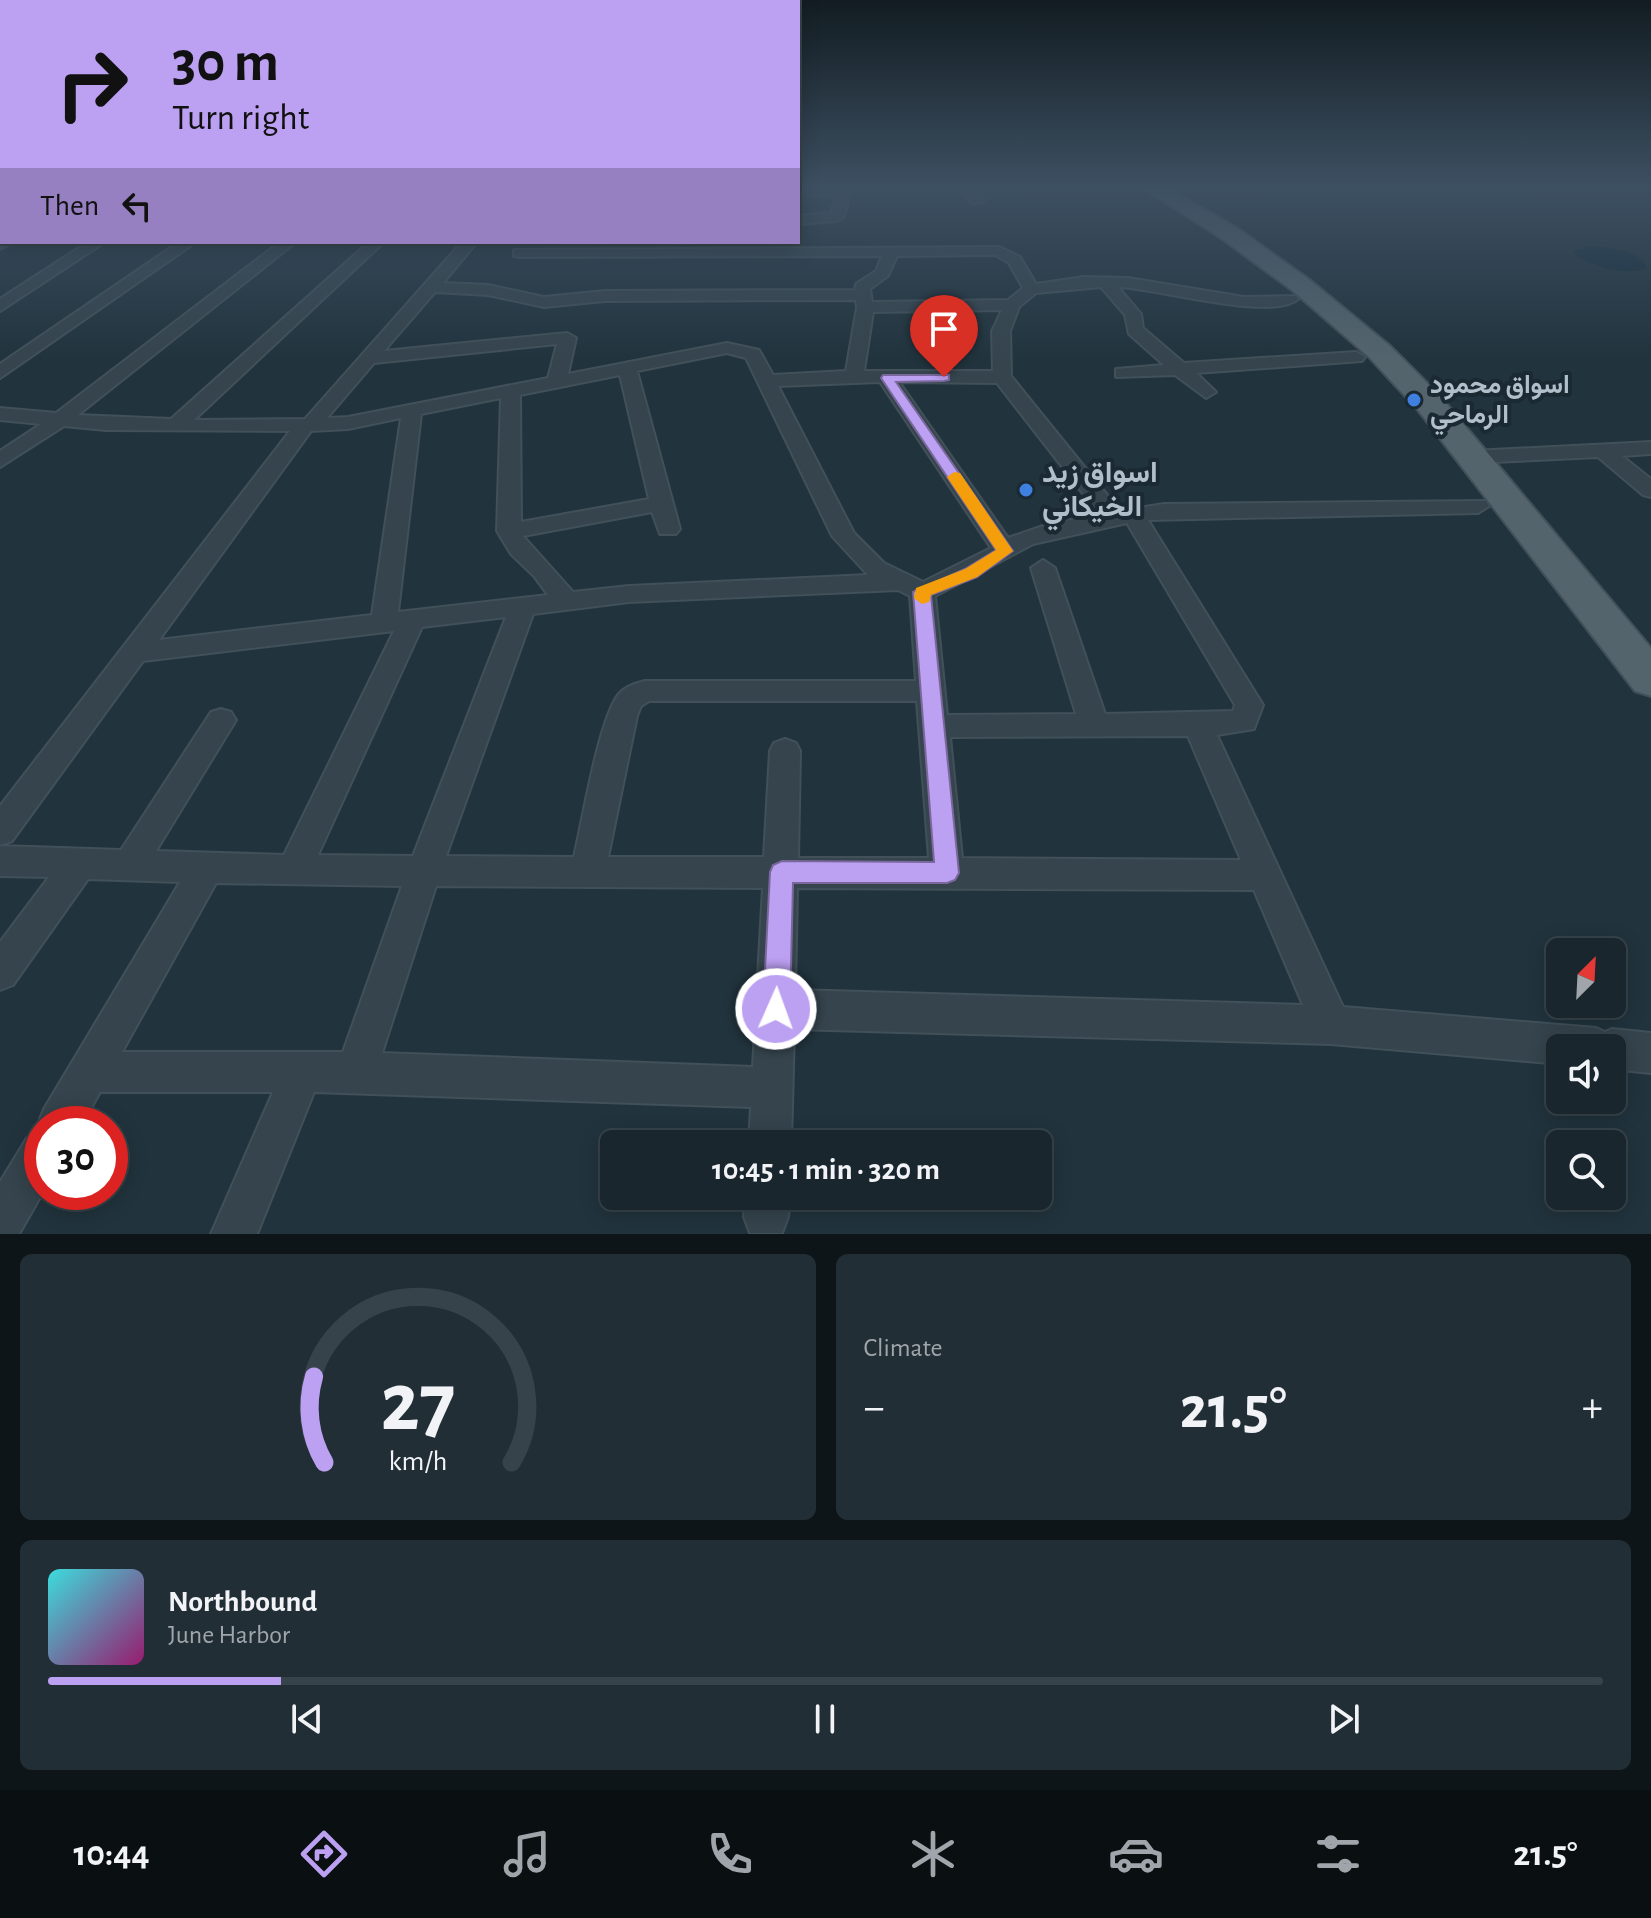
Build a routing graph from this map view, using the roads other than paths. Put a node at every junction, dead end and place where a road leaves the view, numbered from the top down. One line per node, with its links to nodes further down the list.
1 (93, 246): 19 (street)
2 (184, 246): 24 (street)
3 (284, 246): 35 (street)
4 (373, 246): 36 (street)
5 (467, 246): 14 (street)
6 (1239, 246): 9 (main road)
7 (1243, 246): 9 (main road)
8 (796, 248): 10 (street); 12 (street)
9 (1255, 253): 40 (main road)
10 (890, 254): 15 (street); 17 (street)
11 (509, 266): 12 (street); 12 (street); 14 (street)
12 (728, 274): 17 (street)
13 (1105, 282): 15 (street); 16 (street); 23 (street)
14 (431, 287): 21 (street)
15 (1031, 289): 18 (street)
16 (1290, 299)
17 (864, 301): 18 (street); 26 (street)
18 (1012, 305): 27 (street)
19 (0, 306)
20 (1356, 357): 23 (street)
21 (369, 358): 29 (street); 37 (street)
22 (627, 367): 29 (street); 30 (street); 43 (street)
23 (1180, 368): 25 (street); 32 (street)
24 (0, 372)
25 (1123, 373)
26 (854, 376): 28 (street); 30 (street)
27 (1002, 377): 28 (street); 45 (street)
28 (887, 378): 48 (street)
29 (557, 381): 31 (street)
30 (766, 381): 50 (street)
31 (511, 390): 33 (street); 47 (street)
32 (1206, 392)
33 (412, 409): 37 (street); 53 (street)
34 (0, 414): 35 (street)
35 (61, 419): 36 (street); 41 (street)
36 (178, 424): 37 (street)
37 (308, 425): 54 (street)
38 (1651, 448): 39 (street)
39 (1602, 450): 40 (street); 42 (street)
40 (1472, 457): 55 (main road)
41 (0, 461)
42 (1651, 490)
43 (662, 503): 46 (street); 47 (street)
44 (1478, 506): 45 (street)
45 (1125, 518): 48 (street); 59 (street)
46 (668, 529)
47 (509, 531): 51 (street)
48 (1005, 551): 50 (street)
49 (1043, 568): 58 (street)
50 (910, 587): 51 (street); 56 (street)
51 (567, 602): 52 (street)
52 (523, 607): 53 (street); 68 (street)
53 (398, 622): 54 (street); 67 (street)
54 (134, 652): 62 (street)
55 (1651, 679)
56 (930, 691): 60 (street); 69 (street)
57 (221, 720): 65 (street)
58 (1094, 725): 59 (street); 60 (street)
59 (1198, 725): 72 (street)
60 (933, 726): 71 (street)
61 (785, 751): 70 (street)
62 (0, 831)
63 (0, 861): 64 (street)
64 (80, 863): 65 (street); 73 (street)
65 (130, 865): 66 (street)
66 (207, 868): 67 (street); 80 (street)
67 (294, 870): 68 (street)
68 (424, 871): 69 (street); 81 (street)
69 (588, 871): 70 (street)
70 (782, 872): 71 (street); 74 (street)
71 (947, 873): 72 (street)
72 (1264, 875): 75 (street)
73 (0, 972)
74 (776, 1009): 75 (street); 82 (street)
75 (1331, 1025): 76 (street)
76 (1546, 1044)
77 (1626, 1050): 78 (street)
78 (1651, 1053)
79 (302, 1071): 80 (street); 81 (street); 87 (street)
80 (90, 1072): 83 (street)
81 (356, 1072): 82 (street)
82 (774, 1088): 84 (street)
83 (70, 1106)
84 (771, 1130)
85 (24, 1183): 86 (street)
86 (0, 1223)
87 (234, 1234)

